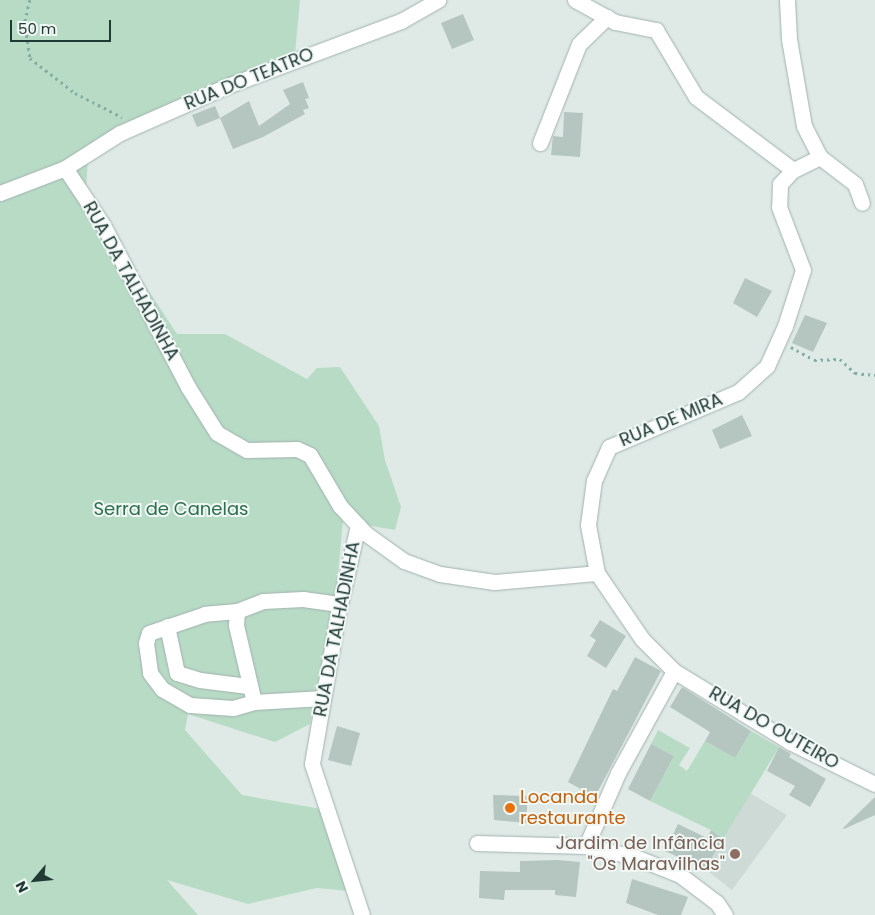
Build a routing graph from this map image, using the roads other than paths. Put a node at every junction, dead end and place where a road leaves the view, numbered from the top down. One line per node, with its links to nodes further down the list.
1 (438, 0): 7 (street, RUA DO TEATRO)
2 (575, 0): 4 (street)
3 (787, 0): 6 (street)
4 (606, 17): 5 (street); 8 (street)
5 (540, 143)
6 (820, 157): 8 (street); 10 (street)
7 (65, 168): 9 (street, RUA DO TEATRO); 11 (street, RUA DA TALHADINHA)
8 (793, 170): 12 (street, RUA DE MIRA)
9 (0, 193)
10 (862, 202)
11 (358, 525): 12 (street); 13 (street, RUA DA TALHADINHA)
12 (597, 572): 16 (street, RUA DE MIRA)
13 (339, 604): 14 (street); 18 (street, RUA DA TALHADINHA)
14 (236, 611): 15 (street); 17 (street)
15 (167, 626): 17 (street); 19 (street)
16 (674, 671): 20 (street, RUA DO OUTEIRO); 22 (street)
17 (248, 686): 19 (street)
18 (323, 698): 19 (street); 23 (street, RUA DA TALHADINHA)
19 (254, 702)
20 (875, 784)
21 (477, 843): 22 (street)
22 (586, 846): 24 (street)
23 (362, 915)
24 (725, 915)

